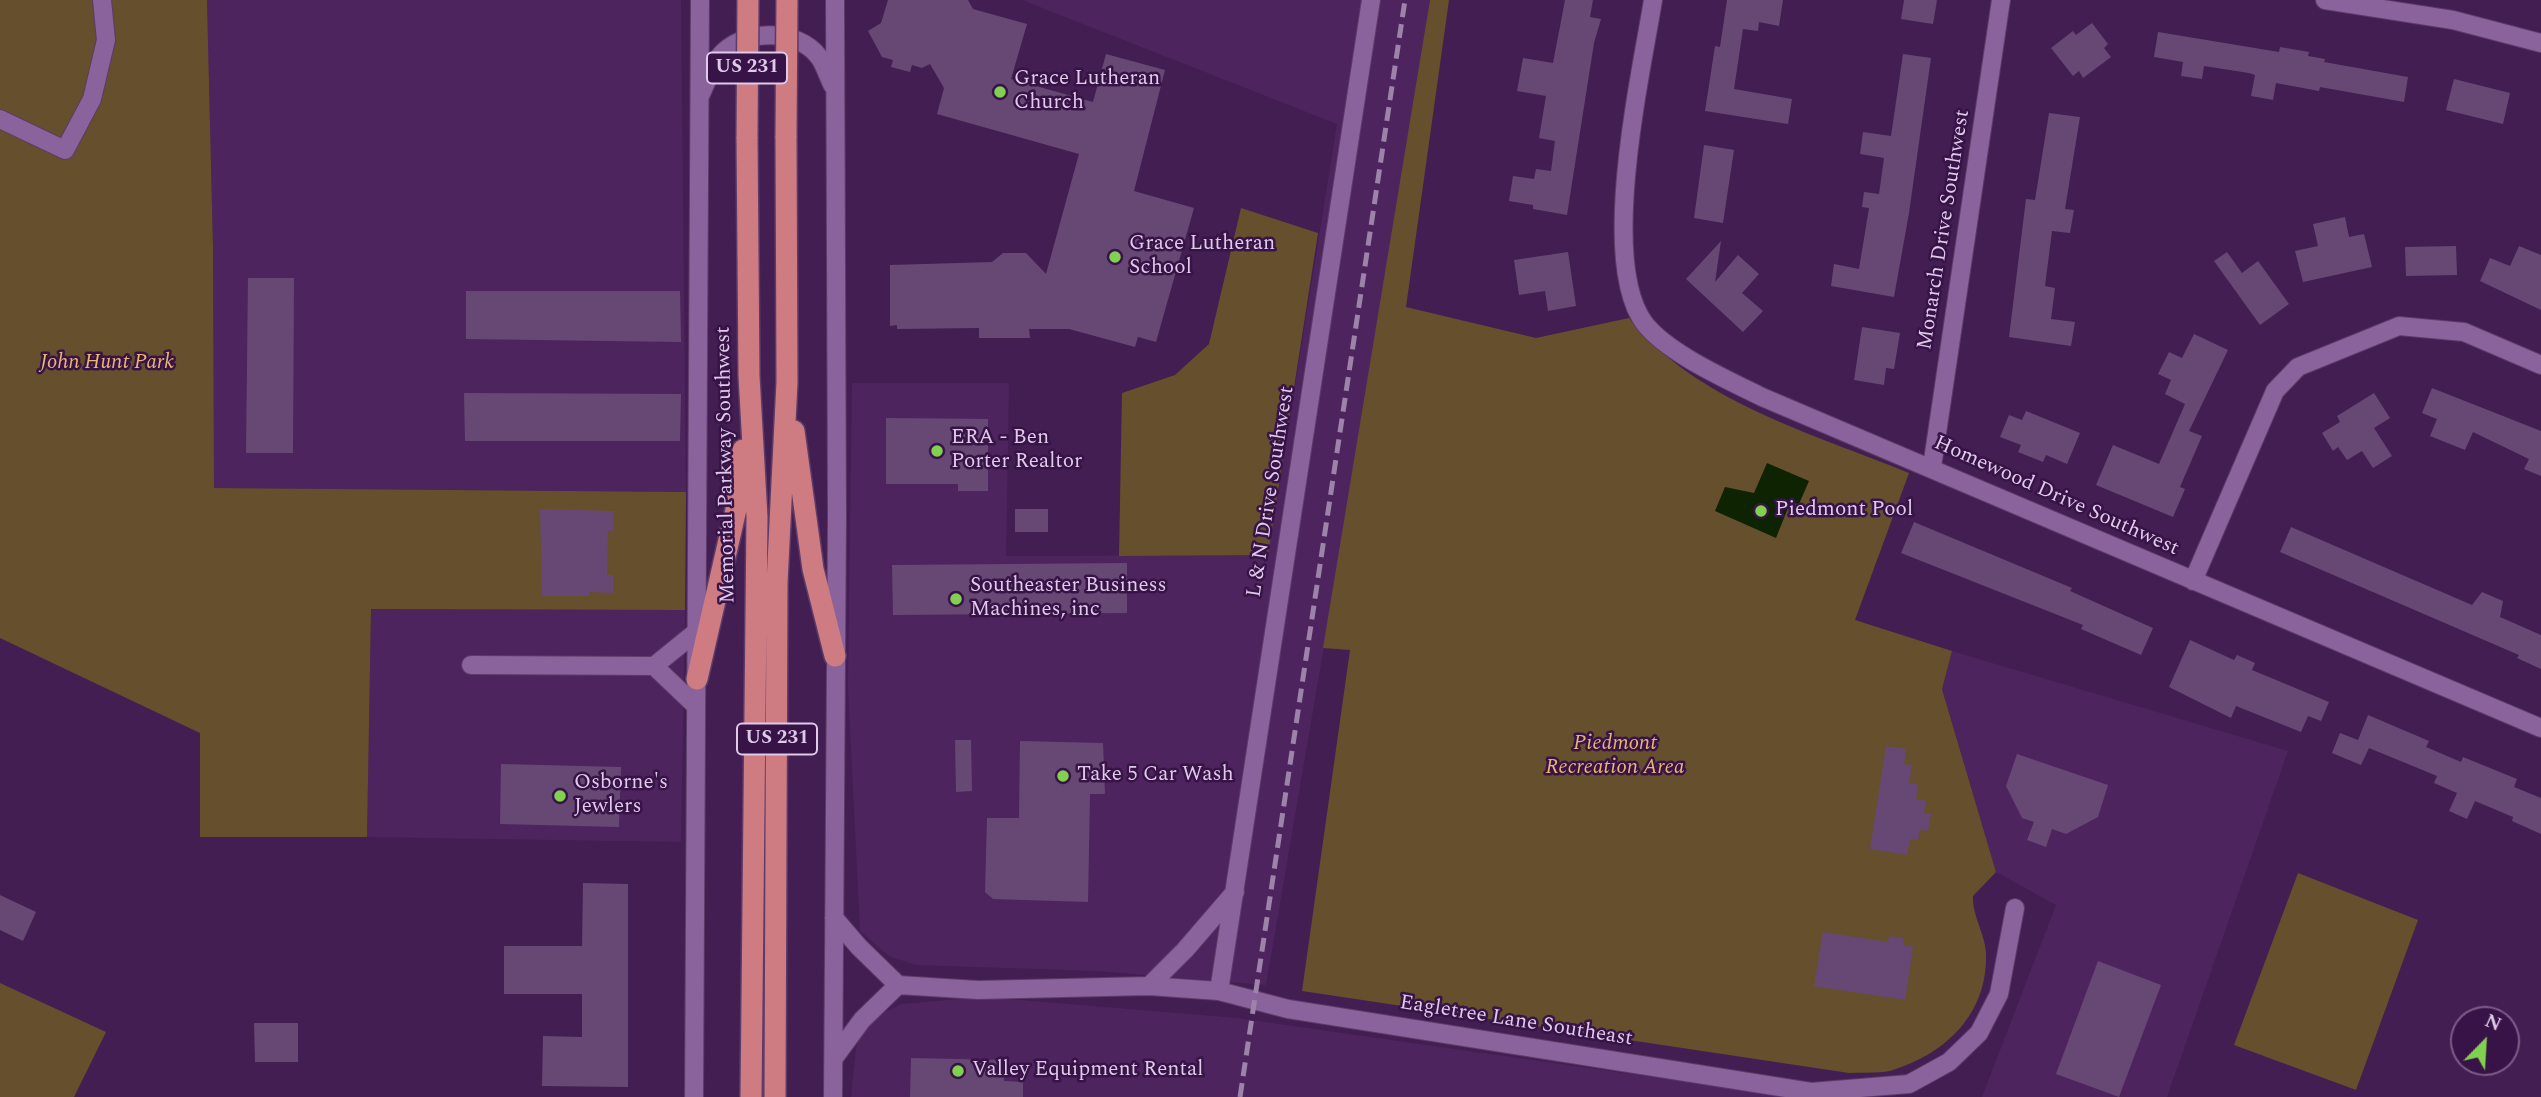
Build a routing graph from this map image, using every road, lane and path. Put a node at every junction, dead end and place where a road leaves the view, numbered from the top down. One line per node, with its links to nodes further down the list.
1 (102, 0): 13 (street)
2 (700, 0): 12 (street)
3 (748, 0): 16 (highway, Memorial Parkway Southwest / US 231, bridge)
4 (787, 0): 15 (highway, US 231, bridge)
5 (835, 0): 11 (street)
6 (1371, 0): 26 (street, L & N Drive Southwest)
7 (1653, 0): 17 (street, Homewood Drive Southwest)
8 (2001, 0): 17 (street, Monarch Drive Southwest)
9 (2325, 0): 10 (street)
10 (2541, 43)
11 (836, 92): 12 (street); 20 (street)
12 (698, 101): 19 (street)
13 (0, 119)
14 (2541, 365): 18 (street)
15 (787, 382): 20 (highway); 36 (highway, US 231)
16 (750, 396): 23 (highway); 35 (highway, Memorial Parkway Southwest / US 231)
17 (1932, 467): 18 (street, Homewood Drive Southwest)
18 (2193, 581): 25 (street, Homewood Drive Southwest)
19 (696, 632): 22 (street); 23 (street)
20 (835, 656): 28 (street)
21 (471, 665): 22 (street)
22 (654, 666): 24 (street)
23 (697, 679): 24 (street)
24 (696, 706): 34 (street)
25 (2541, 728)
26 (1235, 892): 30 (street); 31 (street, L & N Drive Southwest)
27 (2015, 908): 33 (street, Eagletree Lane Southeast)
28 (834, 918): 29 (street); 32 (street)
29 (898, 985): 30 (street, Eagletree Lane Southeast); 32 (street)
30 (1149, 986): 31 (street, Eagletree Lane Southeast)
31 (1219, 991): 33 (street, Eagletree Lane Southeast)
32 (834, 1058): 37 (street)
33 (1811, 1095)
34 (694, 1097)
35 (751, 1097)
36 (775, 1097)
37 (833, 1097)

